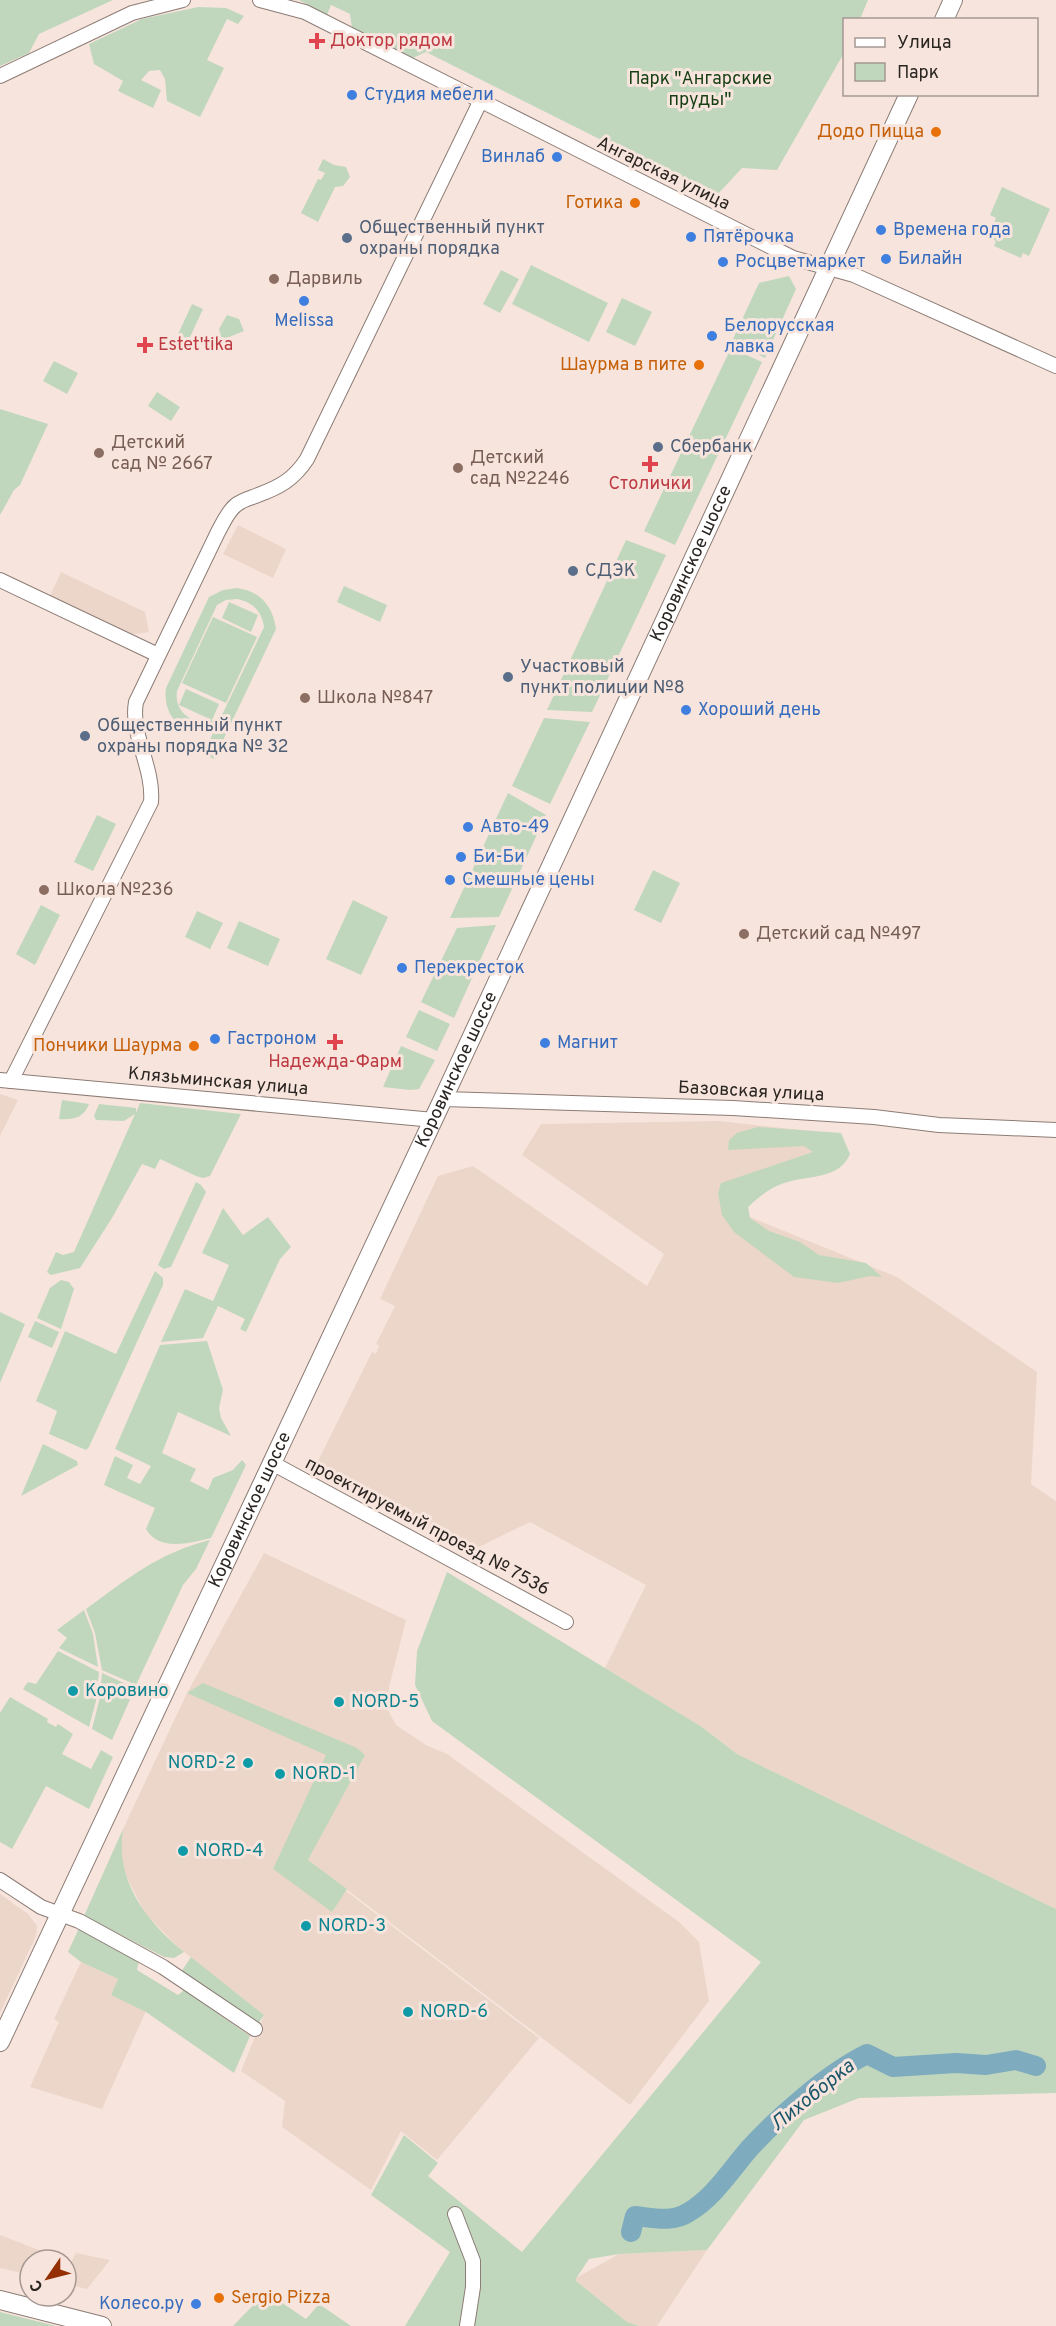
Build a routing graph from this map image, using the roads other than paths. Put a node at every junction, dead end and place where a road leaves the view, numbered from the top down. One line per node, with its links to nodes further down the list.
1 (183, 0): 5 (street)
2 (260, 0): 7 (street, Ангарская улица)
3 (953, 0): 4 (main road)
4 (945, 18)
5 (0, 76)
6 (908, 96): 8 (main road, Коровинское шоссе)
7 (480, 102): 8 (street, Ангарская улица); 11 (street)
8 (828, 267): 9 (street, Ангарская улица); 13 (main road, Коровинское шоссе)
9 (1056, 366)
10 (0, 580): 11 (street)
11 (158, 655): 12 (street)
12 (5, 1081): 14 (street, Клязьминская улица)
13 (443, 1099): 14 (main road, Коровинское шоссе); 15 (street, Базовская улица)
14 (434, 1120): 16 (main road, Коровинское шоссе)
15 (1056, 1130)
16 (272, 1463): 17 (street, проектируемый проезд № 7536); 19 (main road, Коровинское шоссе)
17 (566, 1622)
18 (0, 1880): 19 (street)
19 (60, 1914): 20 (street); 21 (main road, Коровинское шоссе)
20 (255, 2029)
21 (0, 2042)
22 (455, 2214): 25 (street)
23 (0, 2300): 24 (main road)
24 (102, 2326)
25 (466, 2326)

